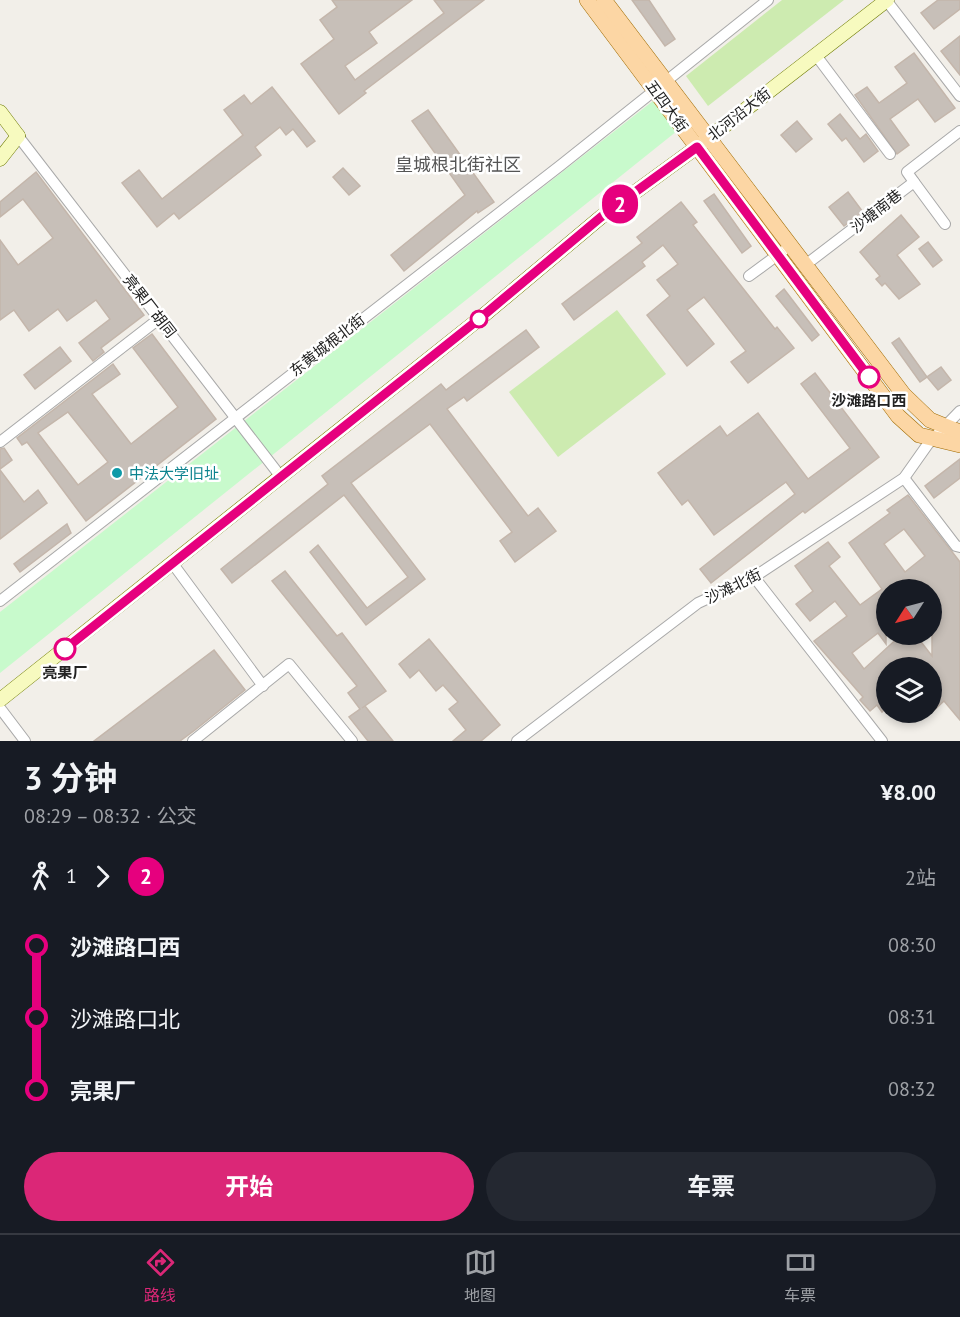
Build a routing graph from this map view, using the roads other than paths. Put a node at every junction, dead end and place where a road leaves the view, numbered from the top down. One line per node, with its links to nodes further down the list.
1 (587, 0): 6 (main road, 五四大街)
2 (604, 0): 6 (main road, 五四大街)
3 (768, 0): 6 (street, 东黄城根北街)
4 (887, 0): 5 (main road, 北河沿大街); 7 (street)
5 (815, 54): 12 (main road, 北河沿大街); 14 (street)
6 (659, 85): 12 (main road, 五四大街); 12 (main road, 五四大街); 23 (street, 东黄城根北街)
7 (960, 97): 8 (street)
8 (960, 105)
9 (0, 112): 11 (main road)
10 (960, 131): 16 (street, 沙塘南巷)
11 (18, 136): 13 (main road); 15 (main road); 21 (street, 亮果厂胡同)
12 (703, 143): 18 (main road, 五四大街); 29 (main road, 北河沿大街)
13 (0, 145)
14 (890, 154)
15 (0, 159)
16 (914, 182): 17 (street); 19 (street, 沙塘南巷)
17 (945, 224)
18 (783, 250): 19 (main road, 五四大街); 20 (street); 26 (main road, 五四大街)
19 (804, 266): 24 (main road, 五四大街)
20 (749, 276)
21 (160, 318): 23 (street, 亮果厂胡同); 27 (street)
22 (960, 411): 24 (street, 沙滩北街)
23 (236, 416): 29 (street, 亮果厂胡同); 34 (street, 东黄城根北街)
24 (944, 427): 25 (main road, 五四大街); 26 (street, 沙滩北街)
25 (960, 432)
26 (932, 439): 28 (main road, 五四大街); 30 (street, 沙滩北街)
27 (0, 442)
28 (960, 445)
29 (281, 477): 32 (main road, 北河沿大街)
30 (904, 478): 31 (street); 33 (street, 沙滩北街)
31 (960, 547)
32 (173, 564): 35 (street); 36 (main road, 北河沿大街)
33 (754, 577): 41 (street, 沙滩北街); 42 (street)
34 (0, 601)
35 (263, 686): 39 (street); 40 (street)
36 (0, 700)
37 (0, 708): 38 (street)
38 (25, 741)
39 (193, 741)
40 (352, 741)
41 (517, 741)
42 (882, 741)

